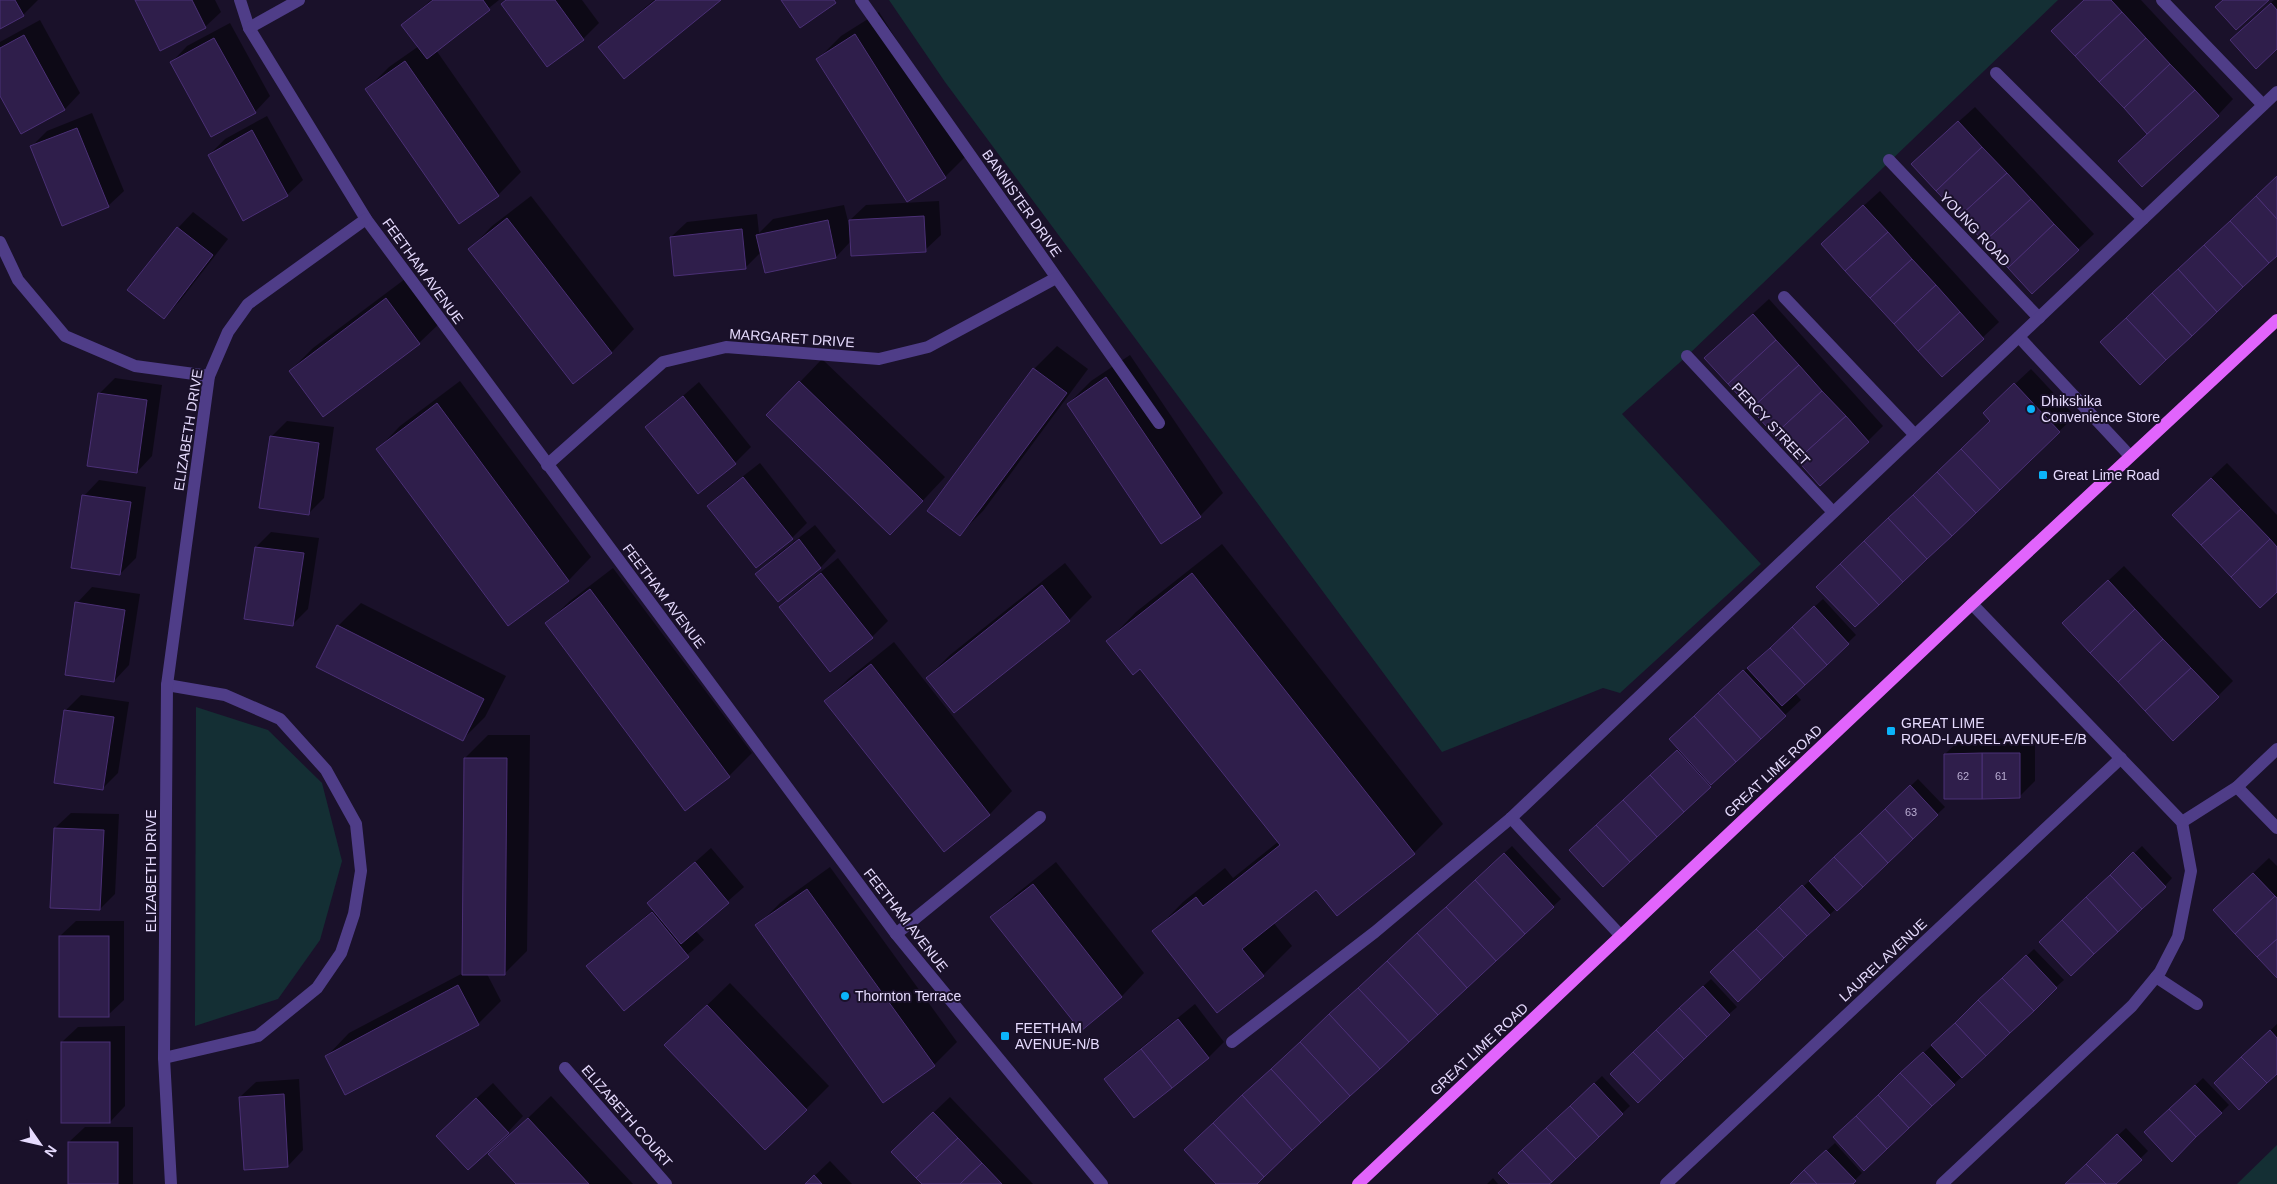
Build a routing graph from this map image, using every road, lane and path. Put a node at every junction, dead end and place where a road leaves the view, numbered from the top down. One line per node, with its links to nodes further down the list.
1 (240, 0): 5 (street, FEETHAM AVENUE)
2 (299, 0): 5 (street)
3 (861, 0): 13 (street, BANNISTER DRIVE)
4 (2162, 0): 8 (street)
5 (249, 28): 10 (street, FEETHAM AVENUE)
6 (1996, 73): 11 (street)
7 (2277, 92): 8 (street)
8 (2264, 105): 11 (street)
9 (1889, 160): 15 (street, YOUNG ROAD)
10 (366, 219): 19 (street, ELIZABETH DRIVE); 23 (street, FEETHAM AVENUE)
11 (2142, 220): 15 (street)
12 (0, 242): 19 (street)
13 (1056, 278): 20 (street, BANNISTER DRIVE); 23 (street, MARGARET DRIVE)
14 (1784, 297): 21 (street)
15 (2039, 318): 17 (street)
16 (2277, 320): 22 (main road, GREAT LIME ROAD)
17 (2019, 337): 21 (street); 22 (street)
18 (1687, 356): 24 (street, PERCY STREET)
19 (209, 376): 26 (street, ELIZABETH DRIVE)
20 (1159, 423)
21 (1915, 435): 24 (street)
22 (2130, 456): 25 (main road, GREAT LIME ROAD)
23 (547, 465): 34 (street, FEETHAM AVENUE)
24 (1832, 512): 31 (street)
25 (1972, 604): 28 (street); 35 (main road, GREAT LIME ROAD)
26 (167, 685): 39 (street, ELIZABETH DRIVE); 39 (street)
27 (2277, 749): 29 (street)
28 (2121, 758): 32 (street); 45 (street, LAUREL AVENUE)
29 (2237, 787): 32 (street); 33 (street)
30 (1040, 816): 34 (street)
31 (1510, 818): 35 (street); 38 (street)
32 (2182, 822): 36 (street)
33 (2277, 828)
34 (896, 934): 43 (street, FEETHAM AVENUE)
35 (1621, 936): 44 (main road, GREAT LIME ROAD)
36 (2156, 977): 37 (street); 46 (street)
37 (2197, 1004)
38 (1232, 1042)
39 (164, 1058): 41 (street, ELIZABETH DRIVE)
40 (565, 1068): 42 (street, ELIZABETH COURT)
41 (171, 1184)
42 (666, 1184)
43 (1102, 1184)
44 (1358, 1184)
45 (1666, 1184)
46 (1942, 1184)

